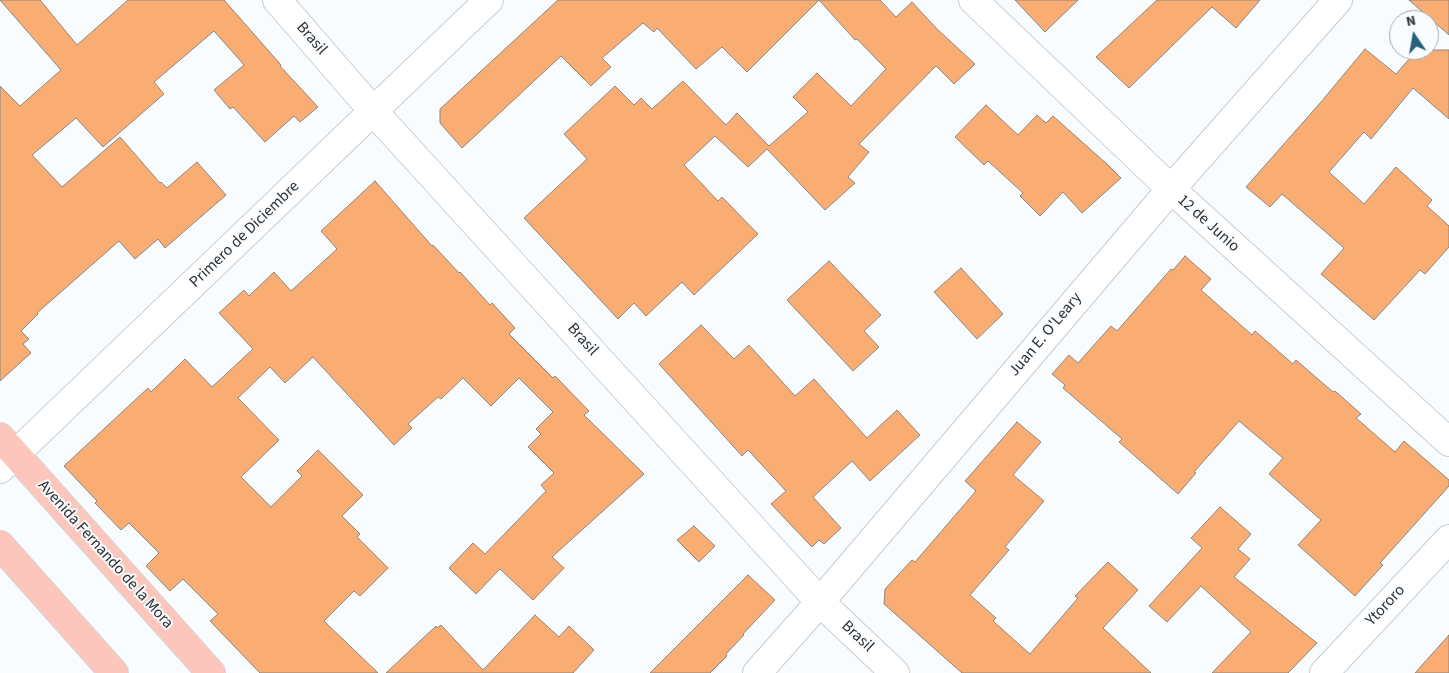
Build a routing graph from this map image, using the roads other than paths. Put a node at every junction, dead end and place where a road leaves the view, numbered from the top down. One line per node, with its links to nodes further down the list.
1 (277, 0): 5 (street, Brasil)
2 (489, 0): 5 (street, Primero de Diciembre)
3 (973, 0): 6 (street, 12 de Junio)
4 (1338, 0): 6 (street, Juan E. O'Leary)
5 (374, 112): 8 (street, Primero de Diciembre); 11 (street, Brasil)
6 (1171, 189): 7 (street, 12 de Junio); 11 (street, Juan E. O'Leary)
7 (1449, 442)
8 (5, 453): 13 (main road, Avenida Fernando de la Mora)
9 (1449, 539): 16 (street, Ytororo)
10 (0, 545): 12 (main road)
11 (820, 602): 14 (street, Juan E. O'Leary); 15 (street, Brasil)
12 (114, 673)
13 (211, 673)
14 (757, 673)
15 (895, 673)
16 (1324, 673)

